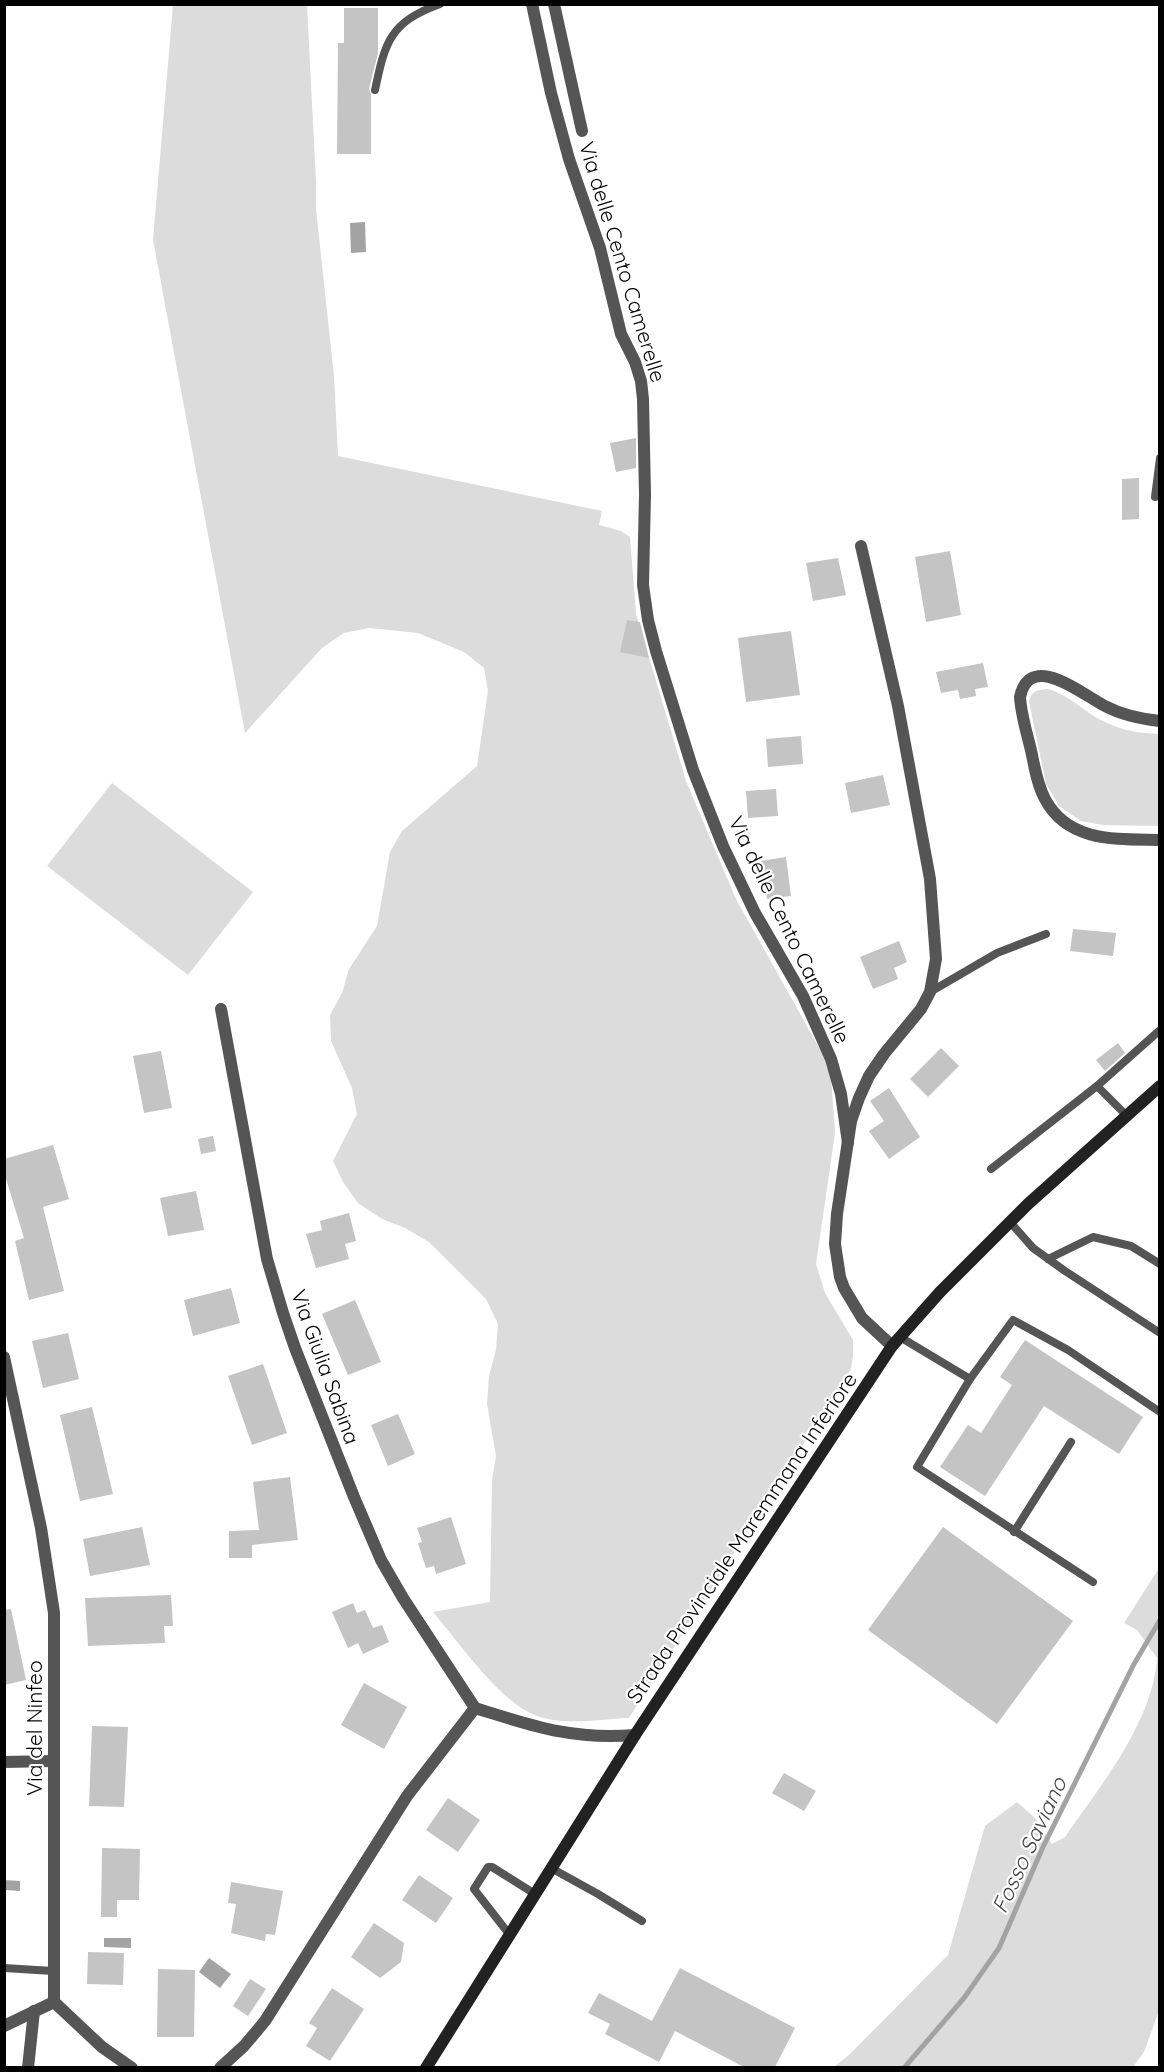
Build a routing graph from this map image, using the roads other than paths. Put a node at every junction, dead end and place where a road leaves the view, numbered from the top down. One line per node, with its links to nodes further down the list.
1 (440, 4): 4 (lane)
2 (532, 4): 18 (street, Via delle Cento Camerelle)
3 (554, 4): 5 (street, Via delle Cento Camerelle)
4 (375, 90)
5 (582, 131)
6 (1160, 458): 7 (lane)
7 (1155, 496)
8 (861, 546): 12 (street, Via delle Cento Camerelle)
9 (1160, 721): 10 (street)
10 (1160, 840)
11 (1046, 934): 12 (lane)
12 (930, 992): 18 (street, Via delle Cento Camerelle)
13 (221, 1009): 31 (street, Via Giulia Sabina)
14 (1160, 1030): 15 (lane)
15 (1096, 1086): 17 (lane); 19 (lane)
16 (1160, 1086): 17 (main road, Strada Provinciale Maremmana Inferiore)
17 (1127, 1116): 20 (main road, Strada Provinciale Maremmana Inferiore)
18 (848, 1143): 24 (street, Via delle Cento Camerelle)
19 (991, 1169)
20 (1010, 1222): 21 (lane); 24 (main road, Strada Provinciale Maremmana Inferiore)
21 (1048, 1259): 22 (lane); 23 (lane)
22 (1160, 1264)
23 (1160, 1333)
24 (896, 1342): 26 (lane); 32 (main road, Strada Provinciale Maremmana Inferiore)
25 (4, 1357): 34 (street, Via del Ninfeo)
26 (970, 1379): 27 (lane); 29 (lane)
27 (1160, 1412)
28 (1071, 1442): 29 (lane)
29 (1014, 1532): 30 (lane)
30 (1093, 1582)
31 (475, 1708): 32 (street); 46 (street)
32 (635, 1735): 35 (main road, Strada Provinciale Maremmana Inferiore)
33 (4, 1761): 34 (street)
34 (54, 1761): 40 (street, Via del Ninfeo)
35 (551, 1868): 36 (main road, Strada Provinciale Maremmana Inferiore); 37 (lane)
36 (535, 1894): 38 (main road, Strada Provinciale Maremmana Inferiore); 38 (lane)
37 (642, 1921)
38 (509, 1934): 47 (main road, Strada Provinciale Maremmana Inferiore)
39 (4, 1968): 40 (lane)
40 (53, 1971): 41 (street, Via del Ninfeo)
41 (54, 2002): 42 (street); 45 (street)
42 (34, 2011): 43 (street); 44 (street)
43 (4, 2026)
44 (27, 2067)
45 (132, 2067)
46 (220, 2067)
47 (426, 2067)

